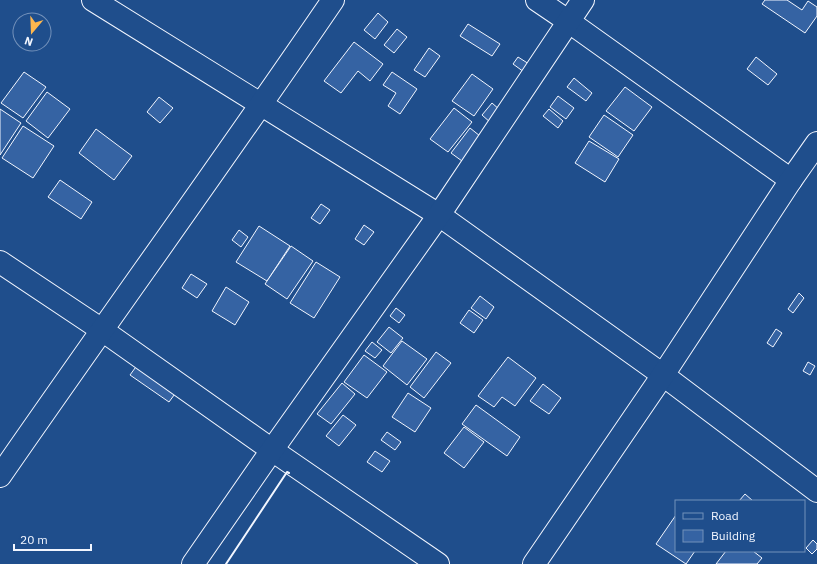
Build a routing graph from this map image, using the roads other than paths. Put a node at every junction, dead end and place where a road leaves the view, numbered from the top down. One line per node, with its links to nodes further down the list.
1 (93, 0): 6 (street)
2 (333, 0): 6 (street)
3 (537, 0): 5 (street)
4 (583, 0): 5 (street)
5 (568, 21): 8 (street); 9 (street)
6 (262, 104): 9 (street); 11 (street)
7 (817, 143): 8 (street)
8 (791, 180): 12 (street)
9 (439, 215): 12 (street); 13 (street)
10 (0, 262): 11 (street)
11 (102, 330): 13 (street); 14 (street)
12 (663, 375): 15 (street); 18 (street)
13 (272, 450): 16 (street); 17 (street)
14 (0, 476)
15 (817, 491)
16 (193, 564)
17 (438, 564)
18 (534, 564)

